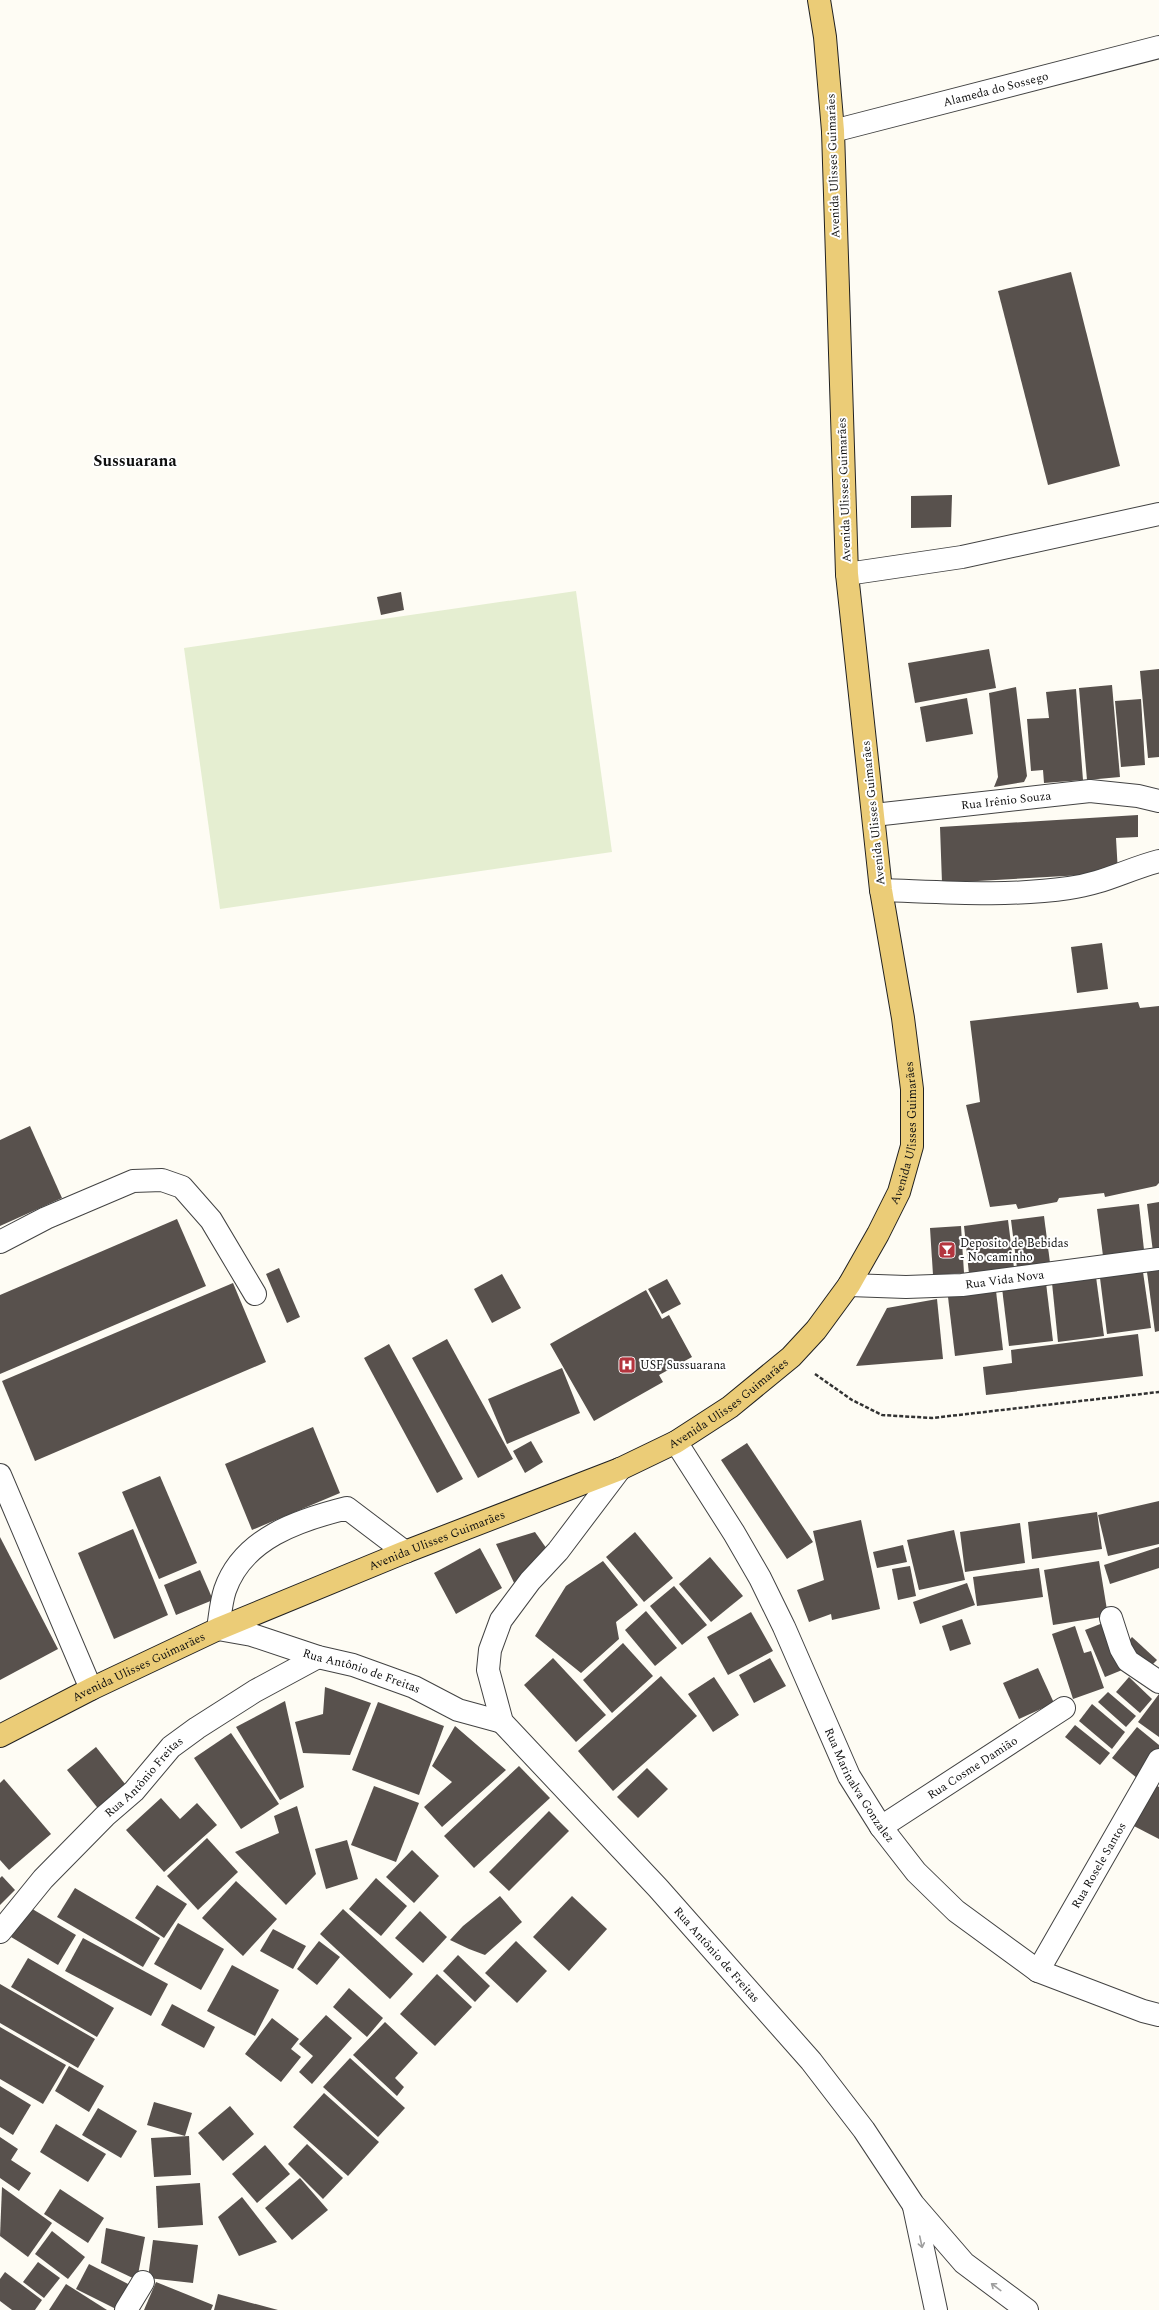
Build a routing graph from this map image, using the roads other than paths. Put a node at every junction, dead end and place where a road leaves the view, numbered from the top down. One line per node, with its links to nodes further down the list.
1 (819, 0): 3 (main road, Avenida Ulisses Guimarães)
2 (1159, 47): 3 (street, Alameda do Sossego)
3 (833, 131): 5 (main road, Avenida Ulisses Guimarães)
4 (1159, 514): 5 (street)
5 (847, 574): 8 (main road, Avenida Ulisses Guimarães)
6 (1149, 795): 7 (street, Rua Irênio Souza); 8 (street, Rua Irênio Souza)
7 (1159, 802)
8 (874, 815): 10 (main road, Avenida Ulisses Guimarães)
9 (1159, 861): 10 (street)
10 (881, 890): 13 (main road, Avenida Ulisses Guimarães)
11 (0, 1242): 14 (street)
12 (1159, 1259): 13 (street, Rua Vida Nova)
13 (848, 1285): 15 (main road, Avenida Ulisses Guimarães)
14 (255, 1294)
15 (676, 1442): 16 (main road, Avenida Ulisses Guimarães); 28 (street, Rua Marinalva Gonzalez)
16 (620, 1469): 18 (main road, Avenida Ulisses Guimarães); 25 (street, Rua Antônio de Freitas)
17 (0, 1475): 23 (street)
18 (405, 1552): 20 (main road, Avenida Ulisses Guimarães); 20 (street)
19 (1111, 1618): 22 (street)
20 (218, 1629): 21 (street, Rua Antônio de Freitas); 23 (main road, Avenida Ulisses Guimarães)
21 (318, 1657): 25 (street, Rua Antônio de Freitas); 29 (street, Rua Antônio Freitas)
22 (1159, 1682)
23 (90, 1689): 26 (main road, Avenida Ulisses Guimarães)
24 (1064, 1708): 28 (street, Rua Cosme Damião)
25 (502, 1722): 32 (street, Rua Antônio de Freitas)
26 (0, 1736)
27 (1159, 1760): 30 (street, Rua Rosele Santos)
28 (881, 1827): 30 (street, Rua Marinalva Gonzalez)
29 (0, 1932)
30 (1038, 1971): 31 (street, Rua Marinalva Gonzalez)
31 (1159, 2015)
32 (913, 2204): 35 (street, Rua Antônio de Freitas, one-way to 35); 38 (street, Rua Antônio de Freitas, one-way to 32)
33 (143, 2282): 34 (street)
34 (126, 2310)
35 (936, 2310)
36 (1000, 2310): 37 (street)
37 (1021, 2310)
38 (1027, 2310)

